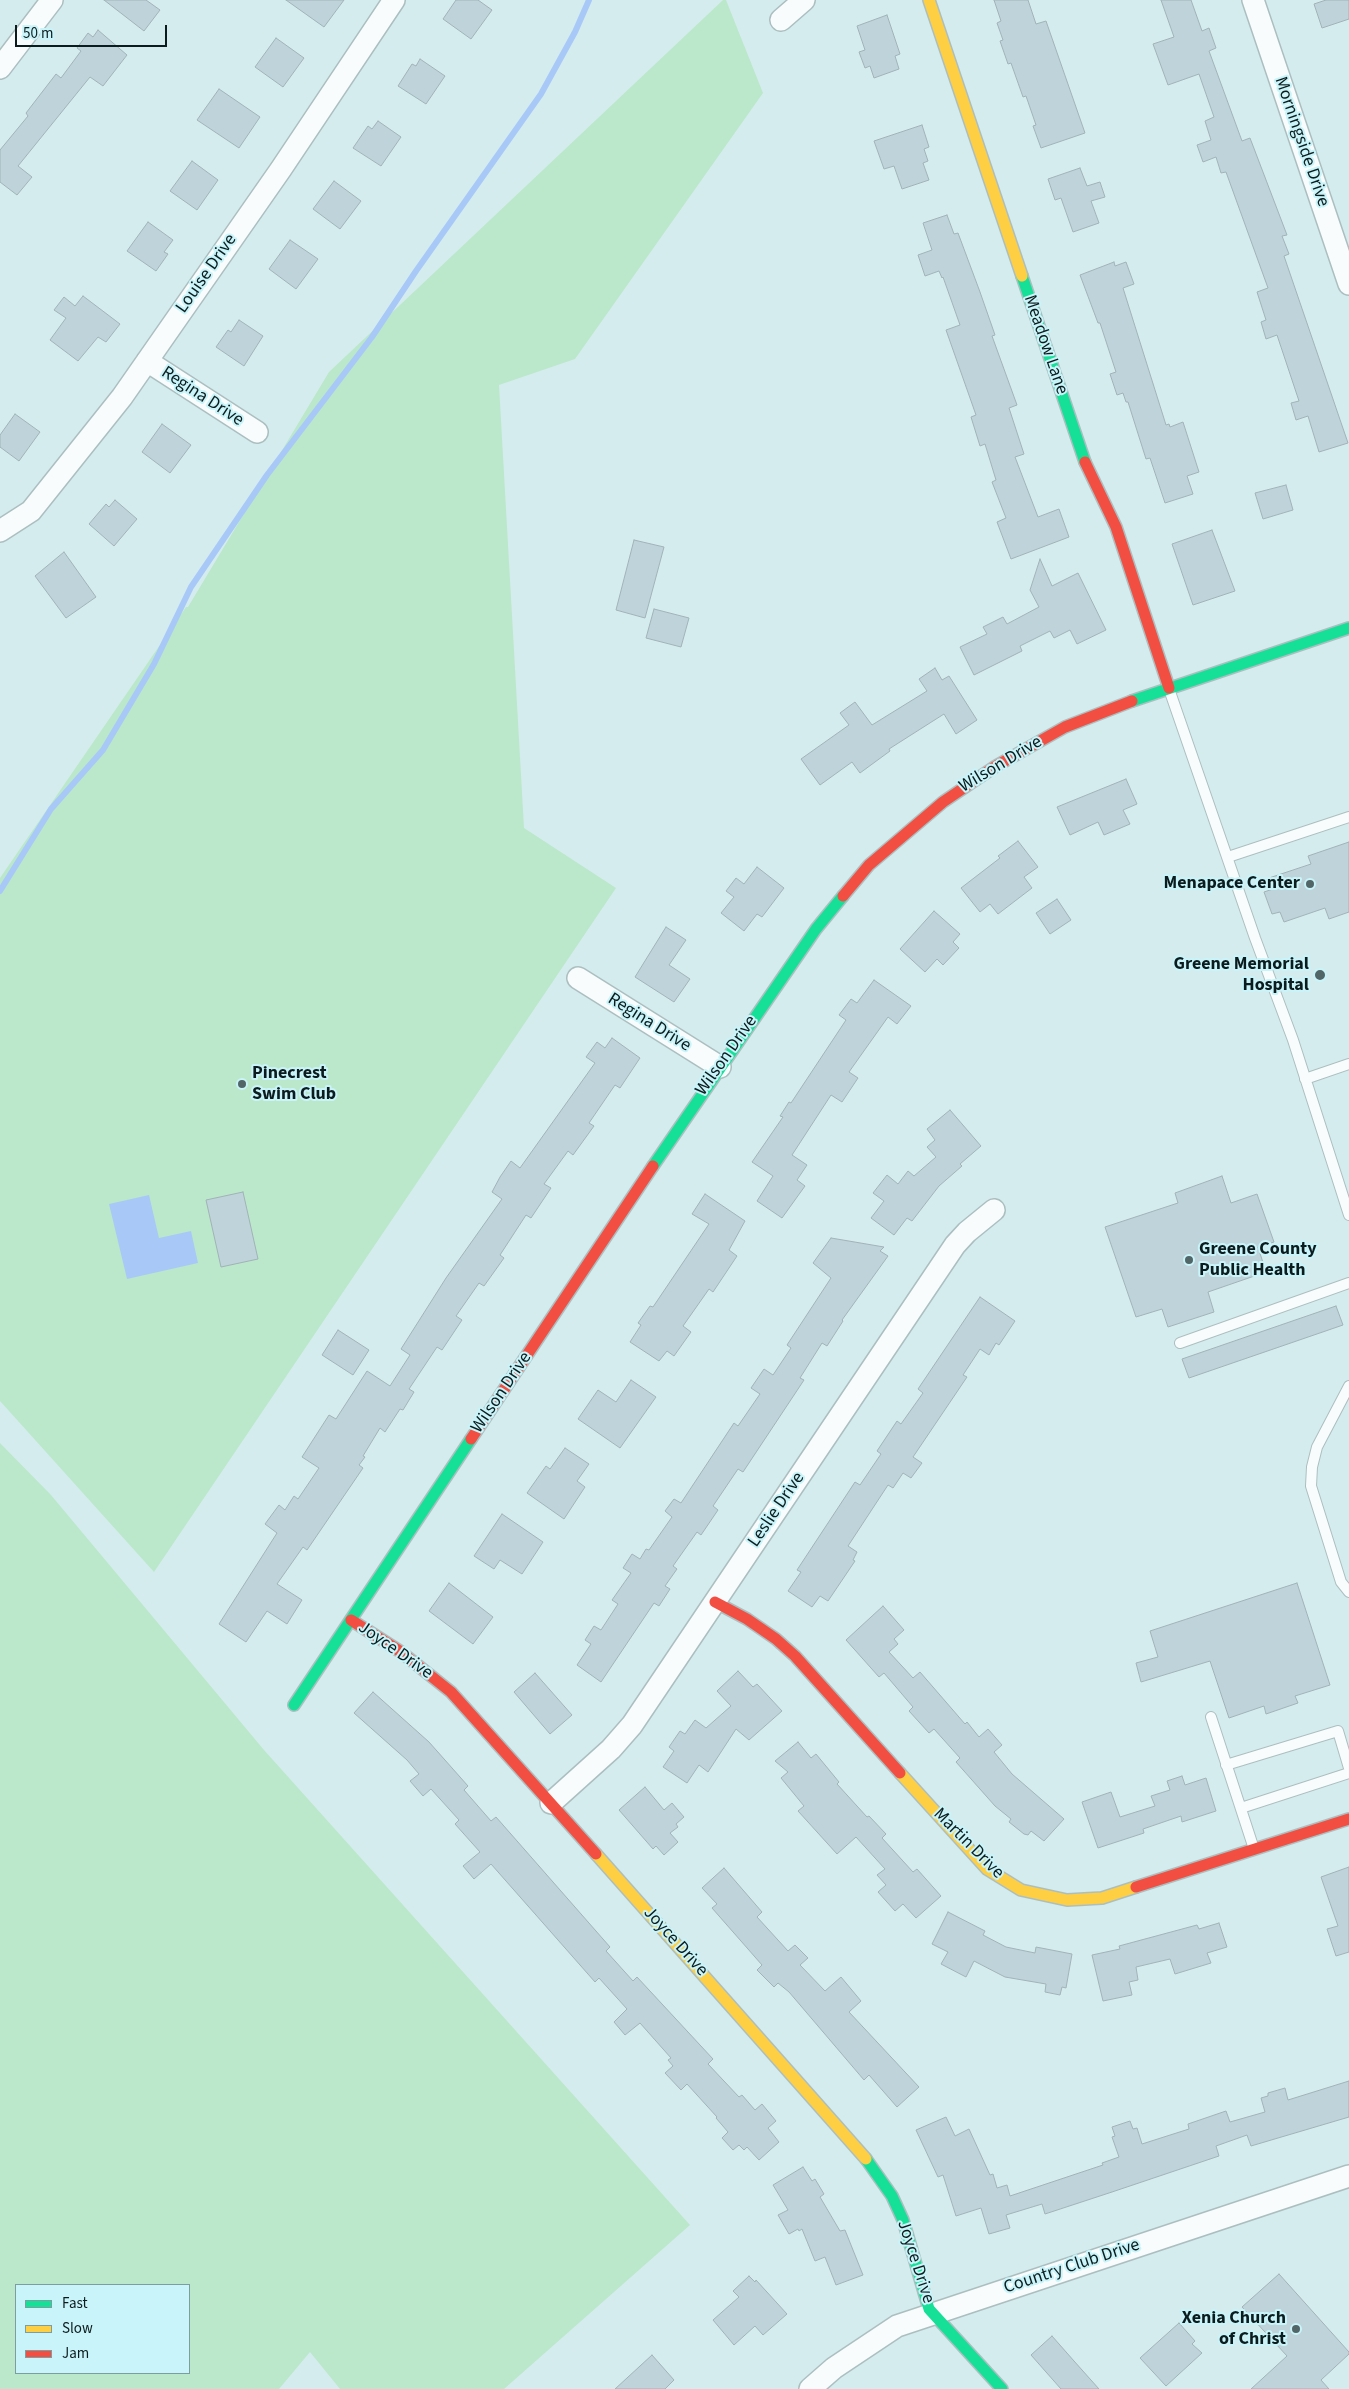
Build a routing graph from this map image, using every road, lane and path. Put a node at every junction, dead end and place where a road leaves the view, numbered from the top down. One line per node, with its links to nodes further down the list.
1 (52, 0): 7 (street)
2 (394, 0): 9 (street, Louise Drive)
3 (804, 0): 6 (street)
4 (929, 0): 13 (street, Meadow Lane)
5 (1253, 0): 8 (street, Morningside Drive)
6 (781, 20)
7 (0, 68)
8 (1349, 284)
9 (147, 361): 10 (street, Regina Drive); 11 (street, Louise Drive)
10 (257, 432)
11 (0, 531)
12 (1349, 628): 13 (street, Wilson Drive)
13 (1169, 688): 15 (lane); 18 (street, Wilson Drive)
14 (1349, 817): 15 (lane)
15 (1228, 857): 19 (lane)
16 (578, 978): 18 (street, Regina Drive)
17 (1349, 1064): 19 (lane)
18 (720, 1068): 27 (street, Wilson Drive)
19 (1305, 1079): 21 (lane)
20 (994, 1210): 26 (street, Leslie Drive)
21 (1349, 1215)
22 (1349, 1282): 23 (lane)
23 (1180, 1343)
24 (1349, 1386): 25 (lane)
25 (1349, 1592)
26 (715, 1602): 33 (street, Leslie Drive); 36 (street, Martin Drive)
27 (351, 1620): 28 (street, Wilson Drive); 33 (street, Joyce Drive)
28 (294, 1706)
29 (1211, 1717): 30 (lane)
30 (1226, 1765): 31 (lane); 34 (lane)
31 (1349, 1768)
32 (1349, 1774): 34 (lane)
33 (551, 1803): 38 (street, Joyce Drive)
34 (1241, 1808): 36 (lane)
35 (1349, 1819): 36 (street, Martin Drive)
36 (1254, 1850)
37 (1349, 2176): 38 (street, Country Club Drive)
38 (933, 2313): 39 (street, Country Club Drive); 40 (street, Joyce Drive)
39 (810, 2389)
40 (1002, 2389)

